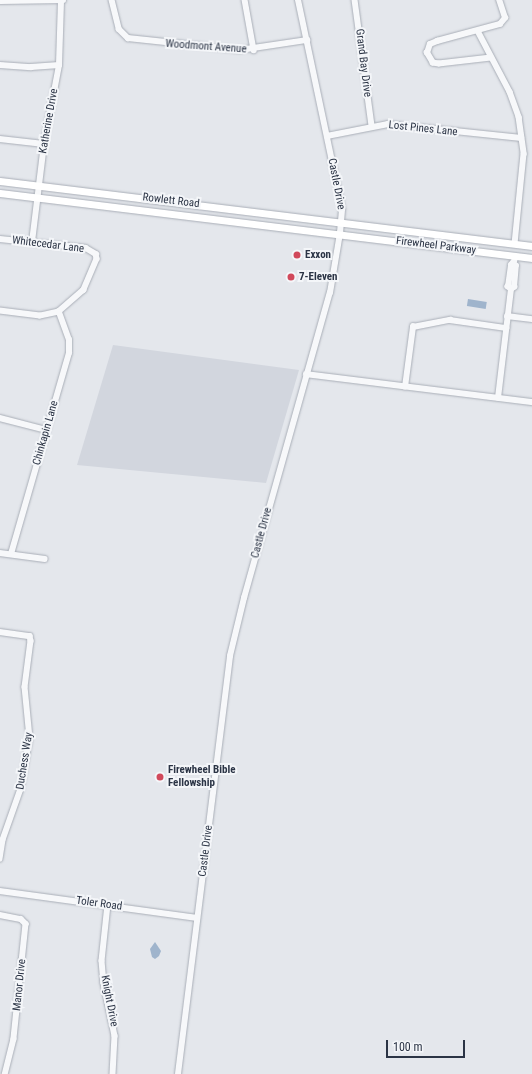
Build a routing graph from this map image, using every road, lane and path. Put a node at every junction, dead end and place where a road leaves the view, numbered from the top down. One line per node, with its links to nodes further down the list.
1 (62, 0): 7 (street); 13 (street, Katherine Drive)
2 (112, 0): 10 (street, Woodmont Avenue)
3 (245, 0): 10 (street)
4 (298, 0): 9 (street, Castle Drive)
5 (355, 0): 14 (street, Grand Bay Drive)
6 (499, 0): 8 (street)
7 (0, 1)
8 (478, 31): 11 (street); 11 (street)
9 (306, 40): 10 (street, Woodmont Avenue); 15 (street, Castle Drive)
10 (254, 50)
11 (491, 58): 17 (street)
12 (0, 65): 13 (street)
13 (59, 65): 18 (street, Katherine Drive)
14 (372, 125): 15 (street, Lost Pines Lane); 17 (street, Lost Pines Lane)
15 (326, 136): 25 (street, Castle Drive)
16 (0, 138): 18 (street)
17 (521, 138): 29 (street)
18 (44, 144): 20 (street, Katherine Drive)
19 (0, 182): 20 (main road, Rowlett Road)
20 (40, 187): 22 (street, Katherine Drive); 23 (main road, Rowlett Road)
21 (0, 193): 22 (main road, Rowlett Road)
22 (38, 198): 24 (main road, Rowlett Road); 28 (street, Katherine Drive)
23 (156, 199): 24 (main road); 25 (main road, Rowlett Road)
24 (154, 211): 26 (main road, Rowlett Road)
25 (341, 223): 26 (street, Castle Drive); 29 (main road, Firewheel Parkway)
26 (340, 233): 31 (main road, Firewheel Parkway); 39 (street, Castle Drive)
27 (0, 239): 28 (street, Whitecedar Lane)
28 (32, 242): 35 (street, Whitecedar Lane)
29 (515, 244): 30 (main road, Firewheel Parkway); 31 (main road)
30 (532, 246)
31 (467, 250): 32 (main road, Firewheel Parkway)
32 (515, 256): 33 (main road, Firewheel Parkway); 36 (street)
33 (532, 258)
34 (0, 311): 35 (street)
35 (59, 312): 44 (street, Chinkapin Lane)
36 (507, 316): 37 (street); 38 (street)
37 (532, 319)
38 (506, 328): 40 (street); 41 (street)
39 (306, 374): 40 (street); 53 (street, Castle Drive)
40 (405, 387): 41 (street)
41 (498, 398): 42 (street)
42 (532, 402)
43 (0, 418): 44 (street)
44 (46, 430): 46 (street, Chinkapin Lane)
45 (0, 553): 46 (street)
46 (11, 554): 47 (street)
47 (45, 559)
48 (0, 632): 49 (street, Duchess Way)
49 (0, 859)
50 (0, 891): 51 (street, Toler Road)
51 (108, 905): 53 (street, Toler Road); 55 (street, Knight Drive)
52 (0, 915): 54 (street, Manor Drive)
53 (197, 918): 56 (street, Castle Drive)
54 (5, 1074)
55 (113, 1074)
56 (178, 1074)

